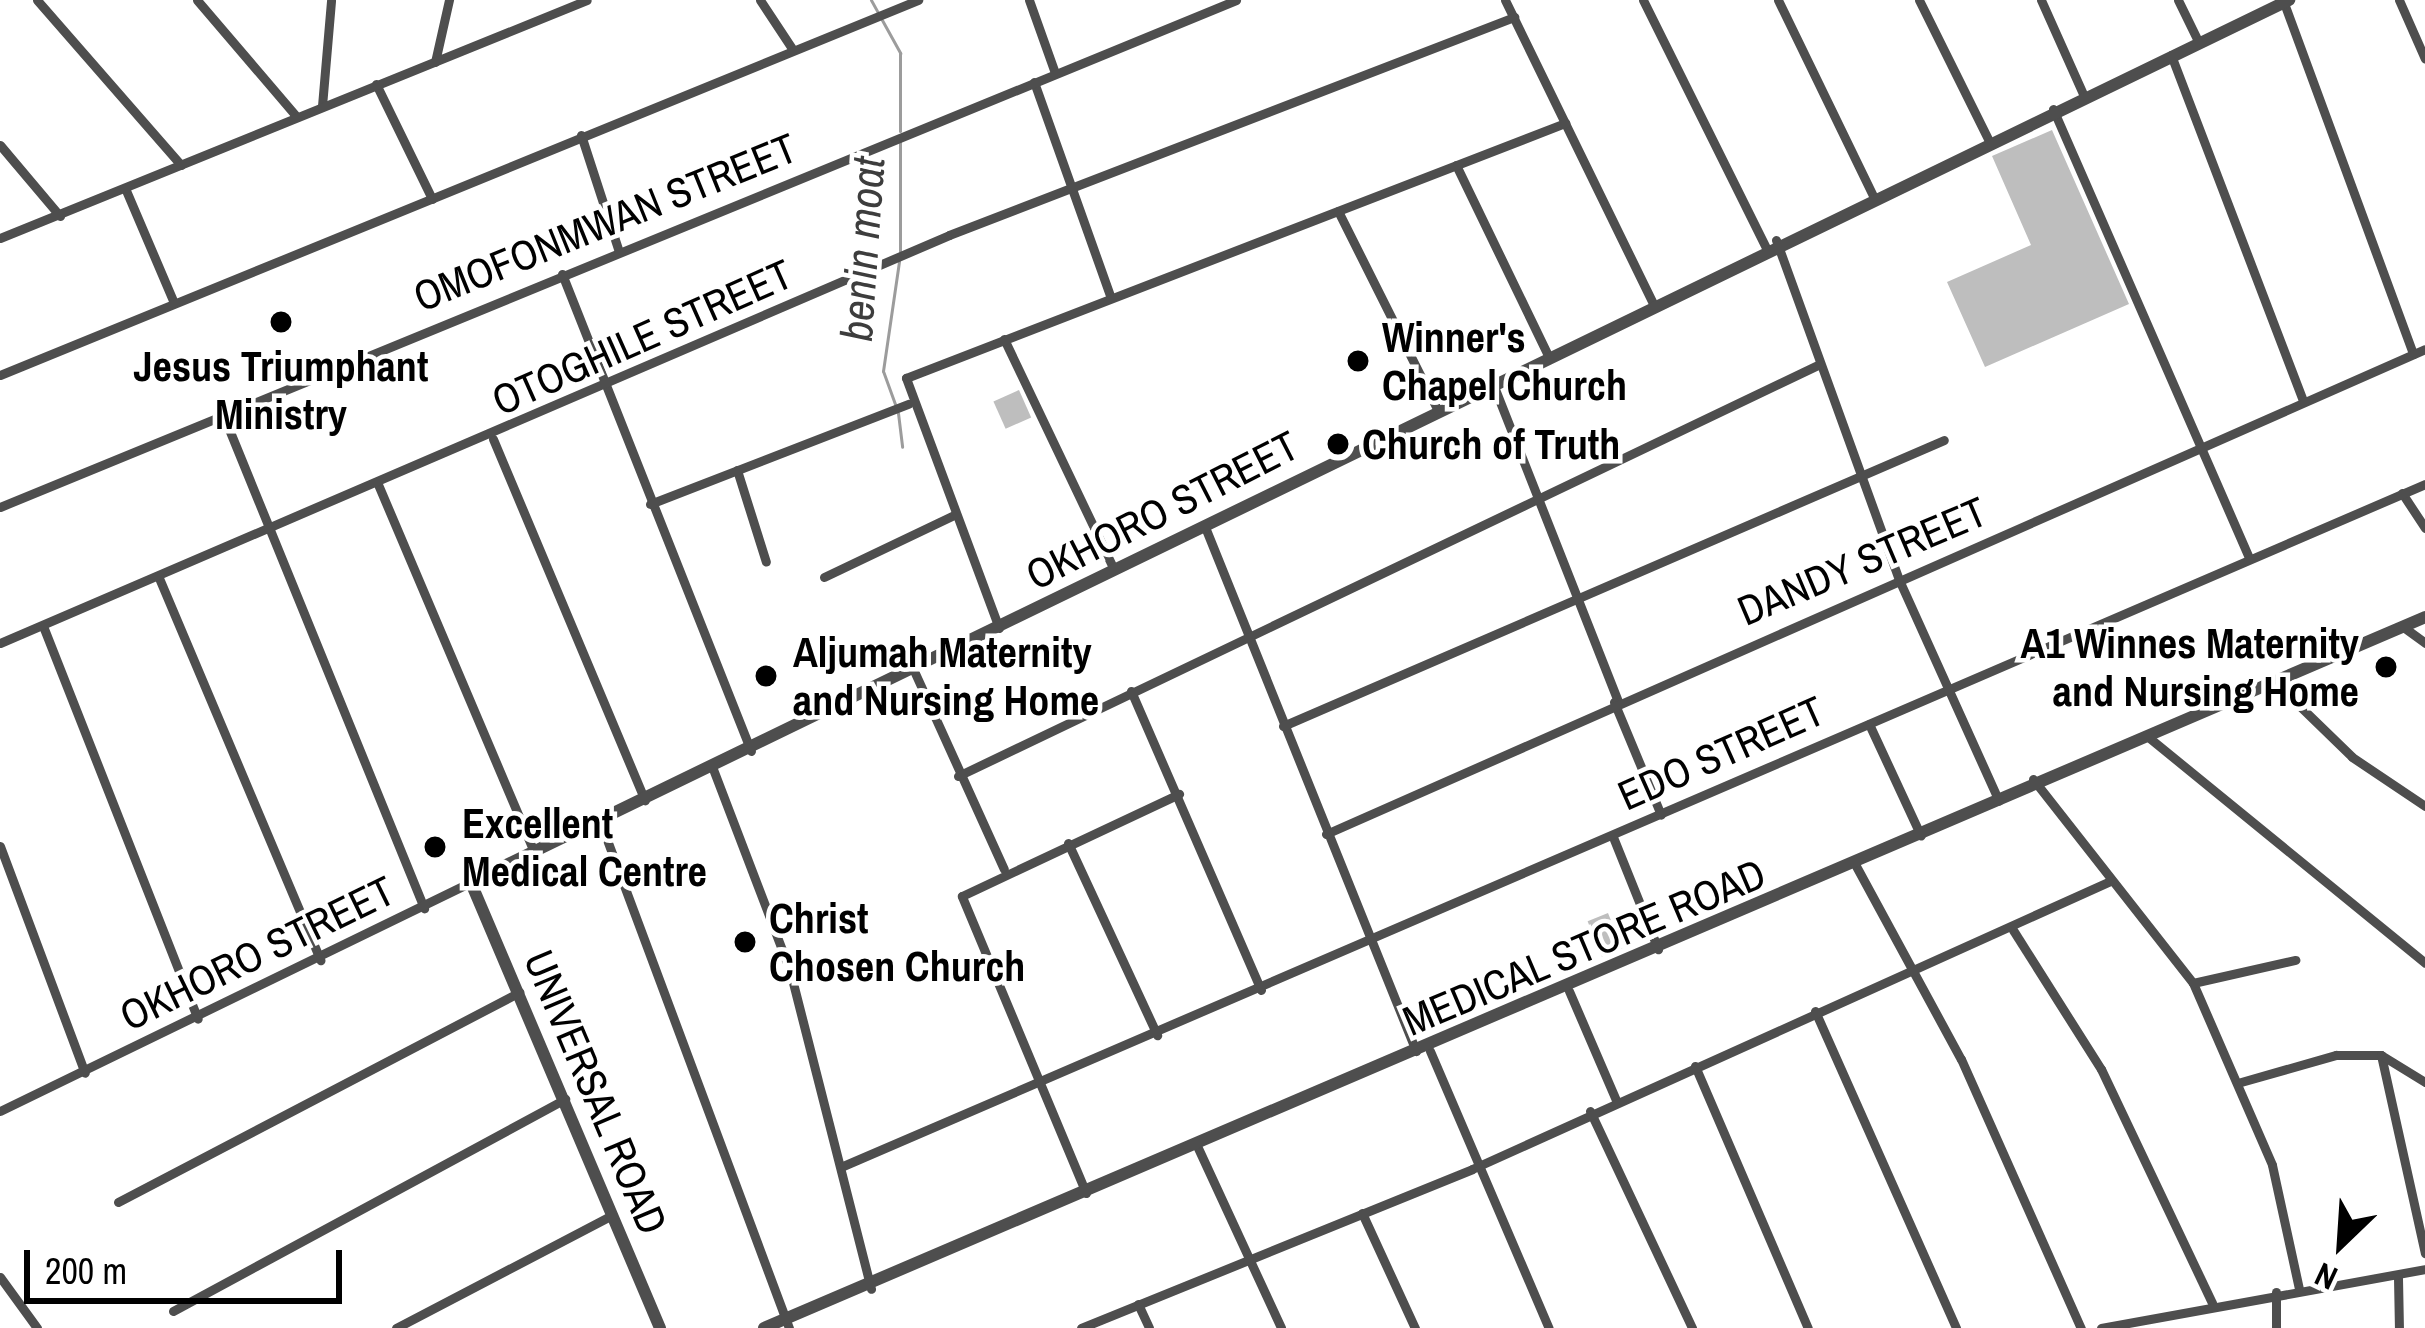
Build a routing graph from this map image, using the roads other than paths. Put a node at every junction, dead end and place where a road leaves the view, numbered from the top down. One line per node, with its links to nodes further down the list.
1 (37, 0): 35 (street)
2 (197, 0): 30 (street)
3 (331, 0): 28 (street)
4 (449, 0): 23 (street)
5 (587, 0): 23 (street)
6 (760, 0): 20 (street)
7 (918, 0): 20 (street)
8 (1029, 0): 24 (street)
9 (1235, 0): 24 (street, OMOFONMWAN STREET)
10 (1505, 0): 18 (street)
11 (1643, 0): 44 (street)
12 (1778, 0): 39 (street)
13 (1919, 0): 33 (street)
14 (2041, 0): 27 (street)
15 (2178, 0): 19 (street)
16 (2399, 0): 22 (street)
17 (2286, 1): 19 (street, OKHORO STREET); 52 (street)
18 (1514, 17): 31 (street); 38 (street, OTOGHILE STREET)
19 (2198, 41): 21 (street, OKHORO STREET)
20 (793, 50): 32 (street)
21 (2171, 55): 27 (street, OKHORO STREET); 58 (street)
22 (2425, 58)
23 (435, 62): 26 (street)
24 (1055, 74): 25 (street, OMOFONMWAN STREET)
25 (1034, 82): 38 (street); 45 (street, OMOFONMWAN STREET)
26 (376, 84): 28 (street); 40 (street)
27 (2083, 94): 29 (street, OKHORO STREET)
28 (322, 106): 30 (street)
29 (2053, 110): 33 (street, OKHORO STREET); 64 (street)
30 (297, 117): 35 (street)
31 (1565, 123): 36 (street); 49 (street)
32 (581, 135): 40 (street); 45 (street)
33 (1988, 140): 39 (street, OKHORO STREET)
34 (0, 145): 42 (street)
35 (181, 165): 37 (street)
36 (1456, 165): 41 (street); 53 (street)
37 (125, 188): 42 (street); 48 (street)
38 (1069, 192): 47 (street); 57 (street, OTOGHILE STREET)
39 (1873, 196): 44 (street, OKHORO STREET)
40 (432, 199): 48 (street)
41 (1338, 211): 47 (street); 60 (street)
42 (60, 216): 43 (street)
43 (0, 238)
44 (1770, 243): 49 (street, OKHORO STREET); 54 (street)
45 (620, 252): 46 (street, OMOFONMWAN STREET)
46 (562, 274): 57 (street); 61 (street, OMOFONMWAN STREET)
47 (1111, 298): 50 (street)
48 (174, 303): 55 (street)
49 (1653, 304): 53 (street, OKHORO STREET)
50 (1004, 338): 59 (street); 79 (street)
51 (2425, 349): 52 (street, DANDY STREET)
52 (2413, 354): 58 (street, DANDY STREET)
53 (1548, 355): 56 (street, OKHORO STREET)
54 (1820, 364): 66 (street); 70 (street)
55 (0, 375)
56 (1493, 385): 60 (street, OKHORO STREET); 70 (street)
57 (603, 387): 62 (street, OTOGHILE STREET); 71 (street)
58 (2302, 401): 64 (street, DANDY STREET)
59 (908, 404): 65 (street); 73 (street)
60 (1438, 411): 74 (street, OKHORO STREET)
61 (222, 412): 72 (street, OMOFONMWAN STREET); 75 (street)
62 (493, 439): 67 (street, OTOGHILE STREET); 104 (street)
63 (1945, 440): 66 (street)
64 (2197, 447): 77 (street); 82 (street, DANDY STREET)
65 (737, 470): 71 (street); 78 (street)
66 (1863, 474): 82 (street); 83 (street)
67 (377, 482): 75 (street, OTOGHILE STREET); 114 (street)
68 (2425, 484): 69 (street, EDO STREET)
69 (2402, 493): 76 (street); 77 (street, EDO STREET)
70 (1537, 499): 83 (street); 88 (street)
71 (650, 504): 99 (street)
72 (0, 507)
73 (954, 515): 80 (street); 87 (street)
74 (1204, 527): 79 (street, OKHORO STREET); 88 (street)
75 (264, 528): 81 (street, OTOGHILE STREET); 119 (street)
76 (2425, 528)
77 (2250, 559): 93 (street, EDO STREET)
78 (766, 562)
79 (1114, 570): 87 (street, OKHORO STREET)
80 (824, 577)
81 (159, 578): 85 (street, OTOGHILE STREET); 124 (street)
82 (1900, 582): 93 (street); 95 (street, DANDY STREET)
83 (1577, 601): 95 (street); 97 (street)
84 (2425, 617): 86 (street, MEDICAL STORE ROAD)
85 (43, 626): 89 (street, OTOGHILE STREET); 132 (street)
86 (2402, 626): 90 (street); 92 (street, MEDICAL STORE ROAD)
87 (999, 628): 91 (street, OKHORO STREET)
88 (1246, 634): 94 (street); 97 (street)
89 (0, 643)
90 (2425, 644)
91 (916, 673): 99 (street, OKHORO STREET); 101 (street)
92 (2275, 682): 98 (street, MEDICAL STORE ROAD); 106 (street)
93 (1949, 689): 96 (street, EDO STREET); 105 (street)
94 (1131, 692): 101 (street); 103 (street)
95 (1616, 702): 107 (street); 109 (street, DANDY STREET)
96 (1869, 724): 107 (street, EDO STREET); 110 (street)
97 (1283, 726): 109 (street)
98 (2147, 736): 102 (street, MEDICAL STORE ROAD); 125 (street)
99 (751, 751): 100 (street, OKHORO STREET)
100 (713, 770): 104 (street, OKHORO STREET); 146 (street)
101 (958, 776): 116 (street)
102 (2033, 779): 105 (street, MEDICAL STORE ROAD); 117 (street)
103 (1178, 794): 112 (street); 128 (street)
104 (645, 800): 108 (street, OKHORO STREET)
105 (2000, 801): 110 (street, MEDICAL STORE ROAD)
106 (2425, 806)
107 (1661, 815): 111 (street, EDO STREET)
108 (600, 821): 114 (street, OKHORO STREET); 163 (street)
109 (1326, 834): 121 (street)
110 (1921, 836): 115 (street, MEDICAL STORE ROAD)
111 (1613, 837): 121 (street, EDO STREET); 122 (street)
112 (1067, 843): 116 (street); 133 (street)
113 (0, 846): 137 (street)
114 (535, 855): 118 (street, OKHORO STREET)
115 (1856, 866): 122 (street, MEDICAL STORE ROAD); 126 (street)
116 (1004, 869): 140 (street)
117 (2110, 881): 120 (street); 127 (street)
118 (471, 882): 119 (street, OKHORO STREET); 130 (street, UNIVERSAL ROAD)
119 (424, 908): 124 (street, OKHORO STREET)
120 (2013, 930): 126 (street); 160 (street)
121 (1369, 943): 128 (street, EDO STREET); 134 (street)
122 (1659, 951): 129 (street, MEDICAL STORE ROAD)
123 (2296, 960): 127 (street)
124 (320, 961): 132 (street, OKHORO STREET)
125 (2425, 963)
126 (1913, 969): 131 (street); 177 (street)
127 (2193, 983): 138 (street)
128 (1261, 990): 133 (street, EDO STREET)
129 (1569, 991): 134 (street, MEDICAL STORE ROAD); 142 (street)
130 (519, 992): 141 (street, UNIVERSAL ROAD); 149 (street)
131 (1815, 1011): 136 (street); 176 (street)
132 (197, 1018): 137 (street, OKHORO STREET)
133 (1157, 1035): 140 (street, EDO STREET)
134 (1424, 1052): 145 (street, MEDICAL STORE ROAD); 147 (street)
135 (2381, 1054): 138 (street); 139 (street); 152 (street)
136 (1695, 1066): 142 (street); 175 (street)
137 (85, 1073): 144 (street, OKHORO STREET)
138 (2240, 1082): 158 (street)
139 (2425, 1082)
140 (1045, 1084): 146 (street, EDO STREET); 148 (street)
141 (566, 1099): 151 (street, UNIVERSAL ROAD); 162 (street)
142 (1616, 1100): 143 (street)
143 (1590, 1111): 147 (street); 174 (street)
144 (0, 1112)
145 (1198, 1148): 148 (street, MEDICAL STORE ROAD); 153 (street)
146 (844, 1166): 157 (street)
147 (1472, 1168): 150 (street); 173 (street)
148 (1086, 1193): 157 (street, MEDICAL STORE ROAD)
149 (118, 1202)
150 (1362, 1214): 153 (street); 172 (street)
151 (612, 1215): 166 (street); 167 (street, UNIVERSAL ROAD)
152 (2425, 1253)
153 (1250, 1257): 161 (street); 171 (street)
154 (2425, 1269): 156 (street)
155 (0, 1277): 165 (street)
156 (2398, 1278): 158 (street); 180 (street)
157 (872, 1289): 163 (street, MEDICAL STORE ROAD)
158 (2299, 1289): 159 (street)
159 (2276, 1292): 160 (street); 179 (street)
160 (2212, 1303): 164 (street)
161 (1138, 1304): 169 (street); 170 (street)
162 (172, 1311)
163 (788, 1323): 168 (street, MEDICAL STORE ROAD)
164 (2135, 1324): 178 (street)
165 (38, 1328)
166 (396, 1328)
167 (660, 1328)
168 (764, 1328)
169 (1081, 1328)
170 (1149, 1328)
171 (1281, 1328)
172 (1415, 1328)
173 (1549, 1328)
174 (1692, 1328)
175 (1808, 1328)
176 (1956, 1328)
177 (2080, 1328)
178 (2101, 1328)
179 (2276, 1328)
180 (2399, 1328)

